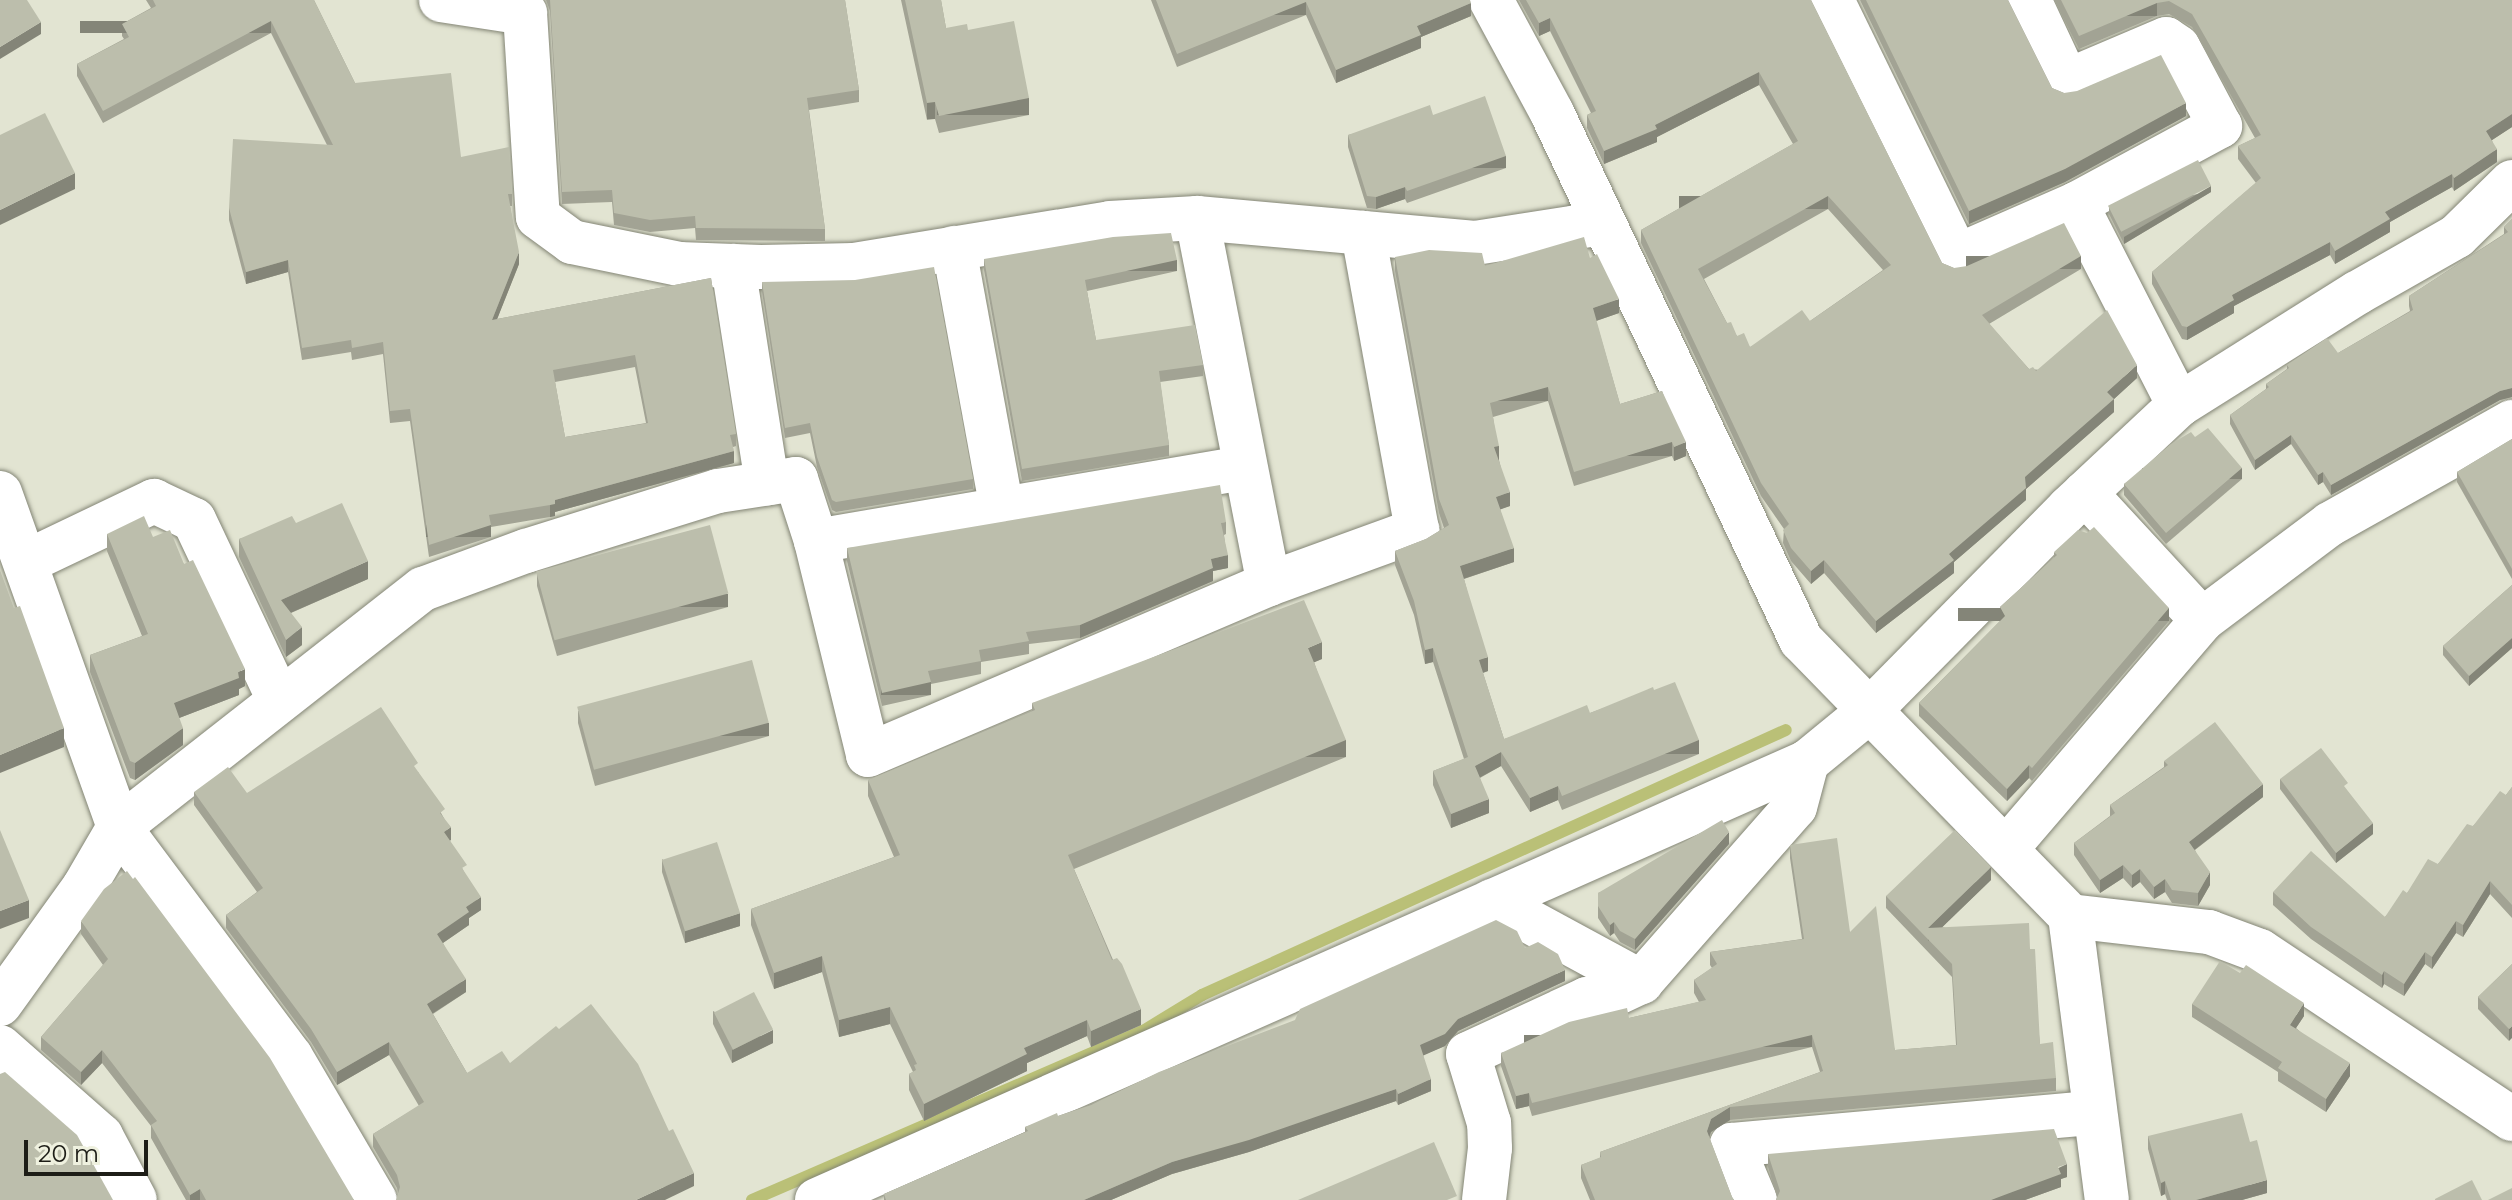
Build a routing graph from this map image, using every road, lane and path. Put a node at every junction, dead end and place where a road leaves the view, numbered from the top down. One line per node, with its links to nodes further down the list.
1 (441, 0): 11 (street)
2 (1491, 0): 8 (street)
3 (1832, 0): 6 (street)
4 (2029, 0): 6 (street)
5 (2512, 182): 12 (street)
6 (2076, 204): 12 (street)
7 (1197, 218): 9 (street); 10 (street); 14 (street)
8 (1602, 223): 9 (street); 24 (street)
9 (1363, 233): 21 (street)
10 (954, 248): 11 (street); 18 (street)
11 (733, 266): 15 (street)
12 (2179, 405): 17 (street)
13 (2512, 422): 22 (street)
14 (1245, 468): 18 (street); 21 (street)
15 (767, 483): 19 (street); 23 (street)
16 (0, 493): 20 (street)
17 (2085, 493): 22 (street); 24 (street)
18 (1002, 509): 19 (street)
19 (816, 541): 21 (street)
20 (26, 562): 23 (street); 26 (street)
21 (1269, 584)
22 (2202, 620): 27 (street)
23 (279, 700): 26 (street)
24 (1868, 712): 25 (street); 27 (street)
25 (1807, 762): 28 (street); 30 (street)
26 (119, 827): 31 (street); 37 (street)
27 (2006, 849): 29 (street)
28 (1492, 901): 30 (street); 38 (street)
29 (2070, 916): 33 (street); 34 (street)
30 (1641, 982): 39 (street)
31 (0, 1004)
32 (0, 1047): 36 (street)
33 (2094, 1113): 35 (street); 40 (street)
34 (2512, 1119)
35 (2099, 1197)
36 (135, 1200)
37 (375, 1200)
38 (817, 1200)
39 (1484, 1200)
40 (1755, 1200)

